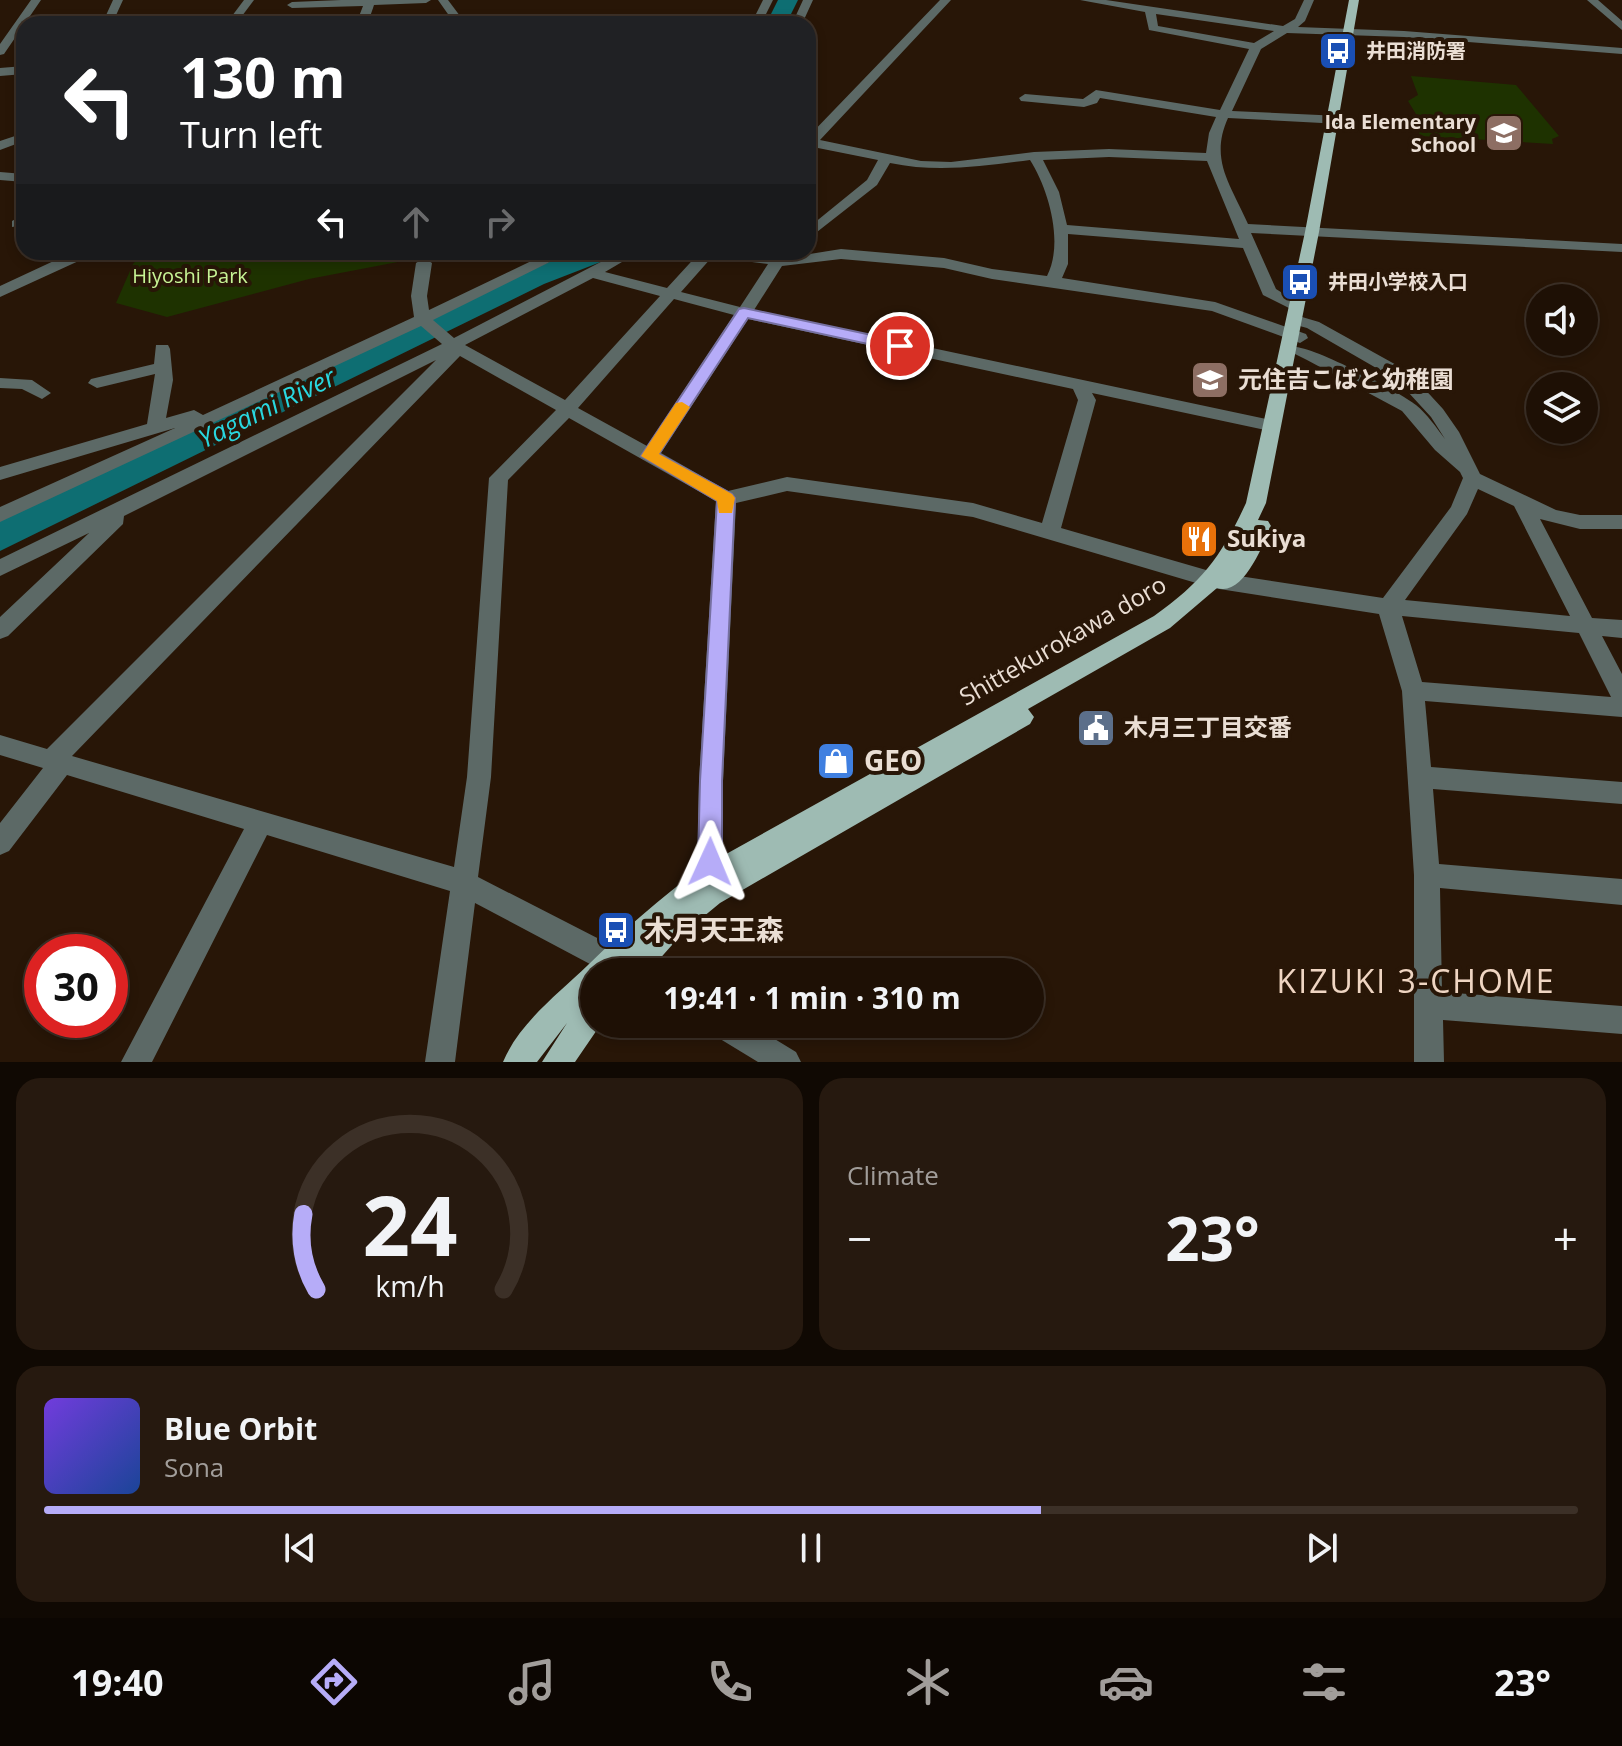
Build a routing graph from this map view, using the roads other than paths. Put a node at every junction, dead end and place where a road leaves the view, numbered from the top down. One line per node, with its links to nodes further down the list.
1 (426, 0): 8 (street)
2 (946, 0): 23 (street)
3 (1085, 0): 11 (street)
4 (1309, 0): 15 (street)
5 (1354, 0): 16 (main road, Shittekurokawa doro)
6 (1361, 0): 16 (main road, Shittekurokawa doro)
7 (1595, 2): 10 (street); 13 (street)
8 (369, 3): 9 (street); 12 (street)
9 (292, 5)
10 (1622, 7)
11 (1150, 10): 15 (street); 17 (street)
12 (365, 16)
13 (1622, 27)
14 (16, 29): 19 (street)
15 (1287, 30): 16 (street); 17 (street)
16 (1352, 32): 18 (street); 22 (main road, Shittekurokawa doro)
17 (1256, 47): 21 (street)
18 (1622, 51)
19 (0, 52)
20 (1025, 98): 21 (street)
21 (1222, 114): 22 (street); 26 (street)
22 (1336, 120): 31 (main road, Shittekurokawa doro)
23 (816, 136)
24 (816, 144): 27 (street)
25 (1034, 156): 26 (street); 27 (street); 30 (street)
26 (1212, 157): 29 (street)
27 (886, 158): 28 (street)
28 (816, 228)
29 (1241, 228): 31 (street); 32 (street)
30 (1059, 229): 32 (street); 42 (street)
31 (1316, 232): 33 (street); 47 (main road, Shittekurokawa doro)
32 (1248, 244): 47 (street)
33 (1622, 248)
34 (816, 258): 42 (street)
35 (68, 260): 43 (street)
36 (545, 260): 46 (street)
37 (617, 260): 41 (street)
38 (701, 260): 44 (street)
39 (780, 260): 45 (street)
40 (424, 263): 46 (street)
41 (593, 273): 44 (street); 48 (street)
42 (1052, 281): 47 (street)
43 (0, 292)
44 (671, 294): 45 (street); 53 (street)
45 (744, 313): 51 (street); 57 (street)
46 (422, 319): 48 (street); 54 (street)
47 (1297, 331): 56 (main road, Shittekurokawa doro); 58 (street); 58 (street); 67 (main road, Shittekurokawa doro)
48 (453, 345): 53 (street); 62 (street); 76 (street)
49 (0, 383): 52 (street)
50 (97, 383): 55 (street)
51 (1079, 383): 56 (street); 65 (street)
52 (42, 393)
53 (567, 409): 57 (street); 83 (street)
54 (214, 417): 55 (street); 63 (street)
55 (156, 425): 59 (street)
56 (1270, 425): 67 (main road, Shittekurokawa doro)
57 (650, 456): 60 (street)
58 (1470, 473): 61 (street); 68 (street)
59 (0, 474)
60 (726, 498): 65 (street); 82 (street)
61 (1522, 503): 64 (street); 69 (street)
62 (120, 510): 66 (street); 71 (street)
63 (0, 515)
64 (1620, 525)
65 (1049, 534): 67 (street)
66 (0, 568)
67 (1220, 580): 68 (street); 82 (main road, Shittekurokawa doro); 87 (main road, Shittekurokawa doro)
68 (1388, 607): 69 (street); 72 (street)
69 (1588, 626): 70 (street); 73 (street)
70 (1622, 629)
71 (0, 630)
72 (1413, 691): 74 (street); 77 (street)
73 (1622, 696)
74 (1622, 707)
75 (0, 745): 76 (street)
76 (57, 762): 79 (street); 80 (street)
77 (1420, 777): 78 (street); 81 (street)
78 (1622, 793)
79 (260, 823): 83 (street); 93 (street)
80 (0, 843)
81 (1427, 875): 84 (street); 89 (street)
82 (710, 877): 86 (main road, Shittekurokawa doro)
83 (465, 884): 85 (street); 94 (street)
84 (1622, 892)
85 (595, 958)
86 (625, 958)
87 (631, 958)
88 (580, 996): 95 (main road, Shittekurokawa doro)
89 (1426, 1001): 90 (street); 98 (street)
90 (1622, 1020)
91 (580, 1030): 96 (main road)
92 (746, 1038): 97 (street)
93 (136, 1062)
94 (440, 1062)
95 (518, 1062)
96 (557, 1062)
97 (786, 1062)
98 (1429, 1062)

